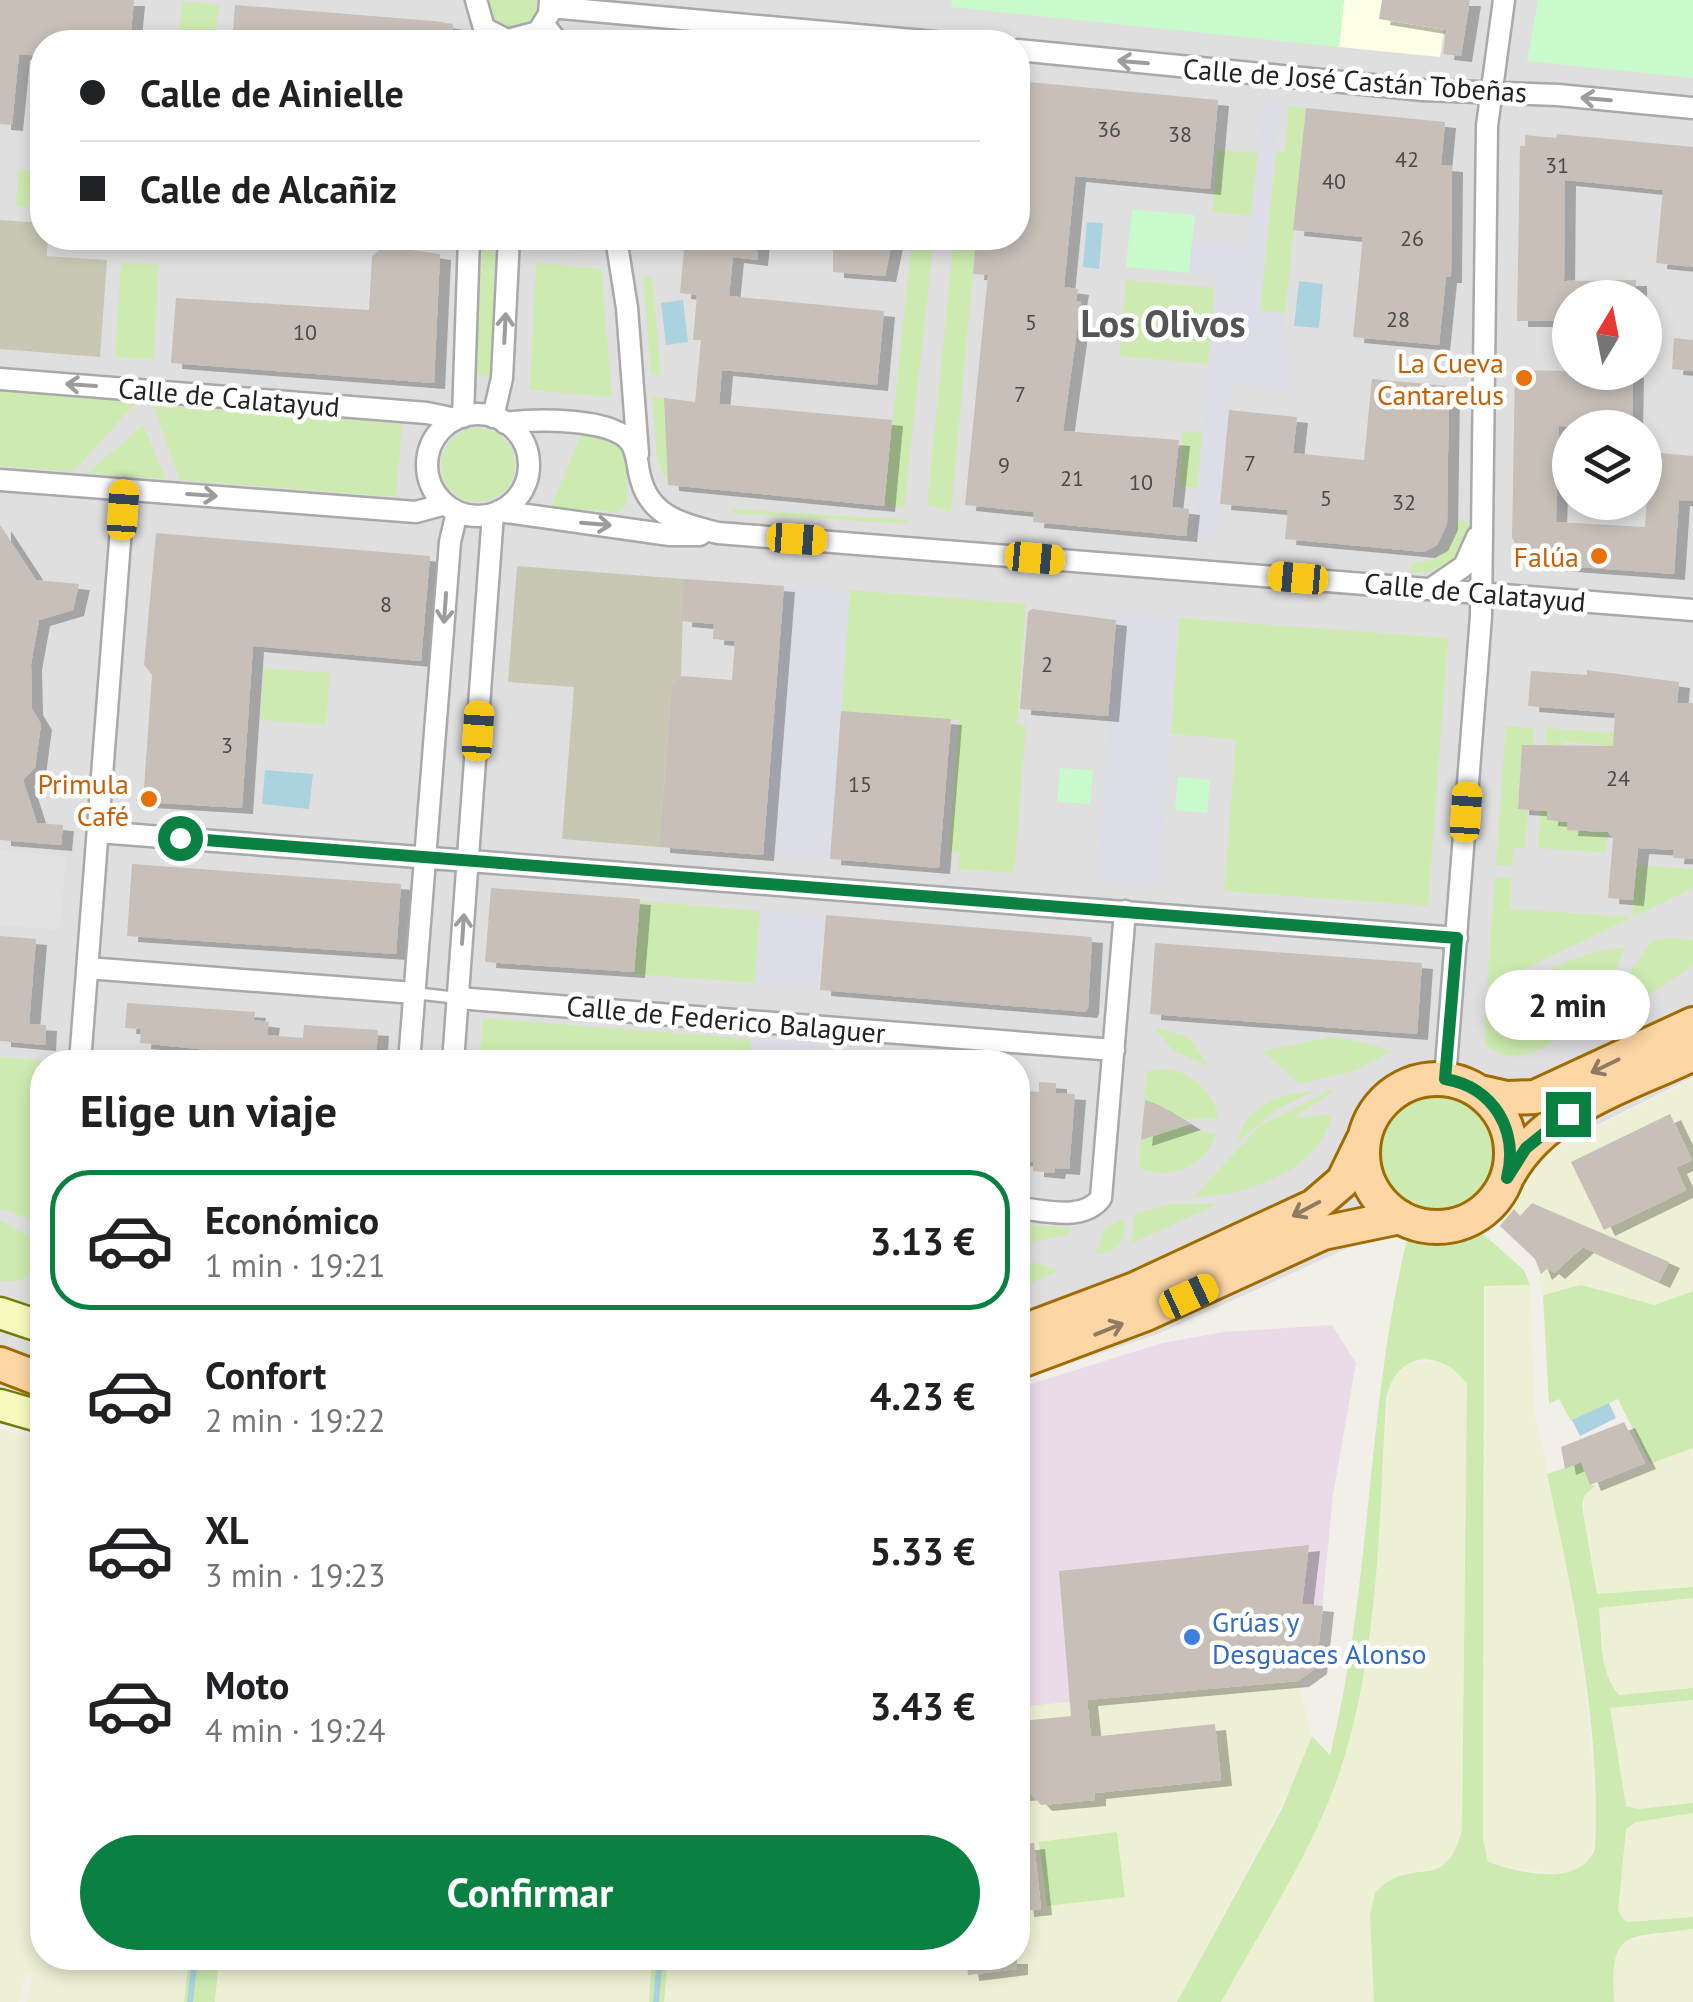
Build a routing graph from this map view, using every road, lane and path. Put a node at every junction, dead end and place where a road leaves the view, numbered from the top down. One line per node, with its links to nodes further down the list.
1 (1504, 0): 6 (street)
2 (548, 11): 3 (street); 4 (street)
3 (532, 30)
4 (786, 30)
5 (1030, 51): 6 (street, Calle de José Castán Tobeñas, one-way to 5)
6 (1490, 91): 7 (street, Calle de José Castán Tobeñas, one-way to 6); 21 (street)
7 (1693, 108)
8 (467, 250): 13 (street)
9 (508, 250): 14 (street, one-way to 9)
10 (618, 250): 12 (street)
11 (0, 379): 13 (street, Calle de Calatayud, one-way to 11)
12 (633, 396): 15 (street); 16 (street)
13 (460, 418): 14 (street); 19 (street)
14 (499, 420): 15 (street); 20 (street)
15 (602, 426): 16 (street, Calle de Calatayud)
16 (640, 476): 22 (street, Calle de Calatayud)
17 (0, 480): 18 (street)
18 (124, 489): 19 (street, one-way to 19); 26 (street)
19 (451, 508): 20 (street); 27 (street, one-way to 27)
20 (496, 513): 22 (street, Calle de Calatayud, one-way to 22); 28 (street)
21 (1480, 525): 23 (street); 24 (street)
22 (718, 533): 23 (street, Calle de Calatayud)
23 (1430, 588): 24 (street, Calle de Calatayud)
24 (1480, 592): 25 (street, Calle de Calatayud); 30 (street)
25 (1693, 610)
26 (98, 832): 27 (street); 31 (street)
27 (425, 858): 28 (street); 32 (street)
28 (468, 860): 29 (street); 33 (street, one-way to 28)
29 (1125, 912): 30 (street); 38 (street)
30 (1457, 938): 40 (street)
31 (88, 968): 32 (street); 35 (street)
32 (414, 994): 33 (lane); 36 (street)
33 (458, 998): 37 (street); 38 (street, Calle de Federico Balaguer)
34 (1693, 1024): 41 (main road, one-way to 41)
35 (81, 1050)
36 (410, 1050)
37 (454, 1050)
38 (1114, 1050): 44 (street)
39 (1693, 1054): 43 (main road)
40 (1445, 1079): 41 (main road); 42 (main road)
41 (1480, 1092): 43 (main road)
42 (1365, 1136): 45 (main road); 48 (main road, one-way to 48)
43 (1507, 1178): 45 (main road)
44 (1030, 1209)
45 (1400, 1217): 49 (main road, one-way to 45)
46 (0, 1312): 47 (main road)
47 (30, 1323)
48 (1030, 1329)
49 (1030, 1358)
50 (0, 1362): 51 (main road); 52 (main road)
51 (30, 1367)
52 (30, 1375)
53 (0, 1405): 54 (main road)
54 (30, 1414)

